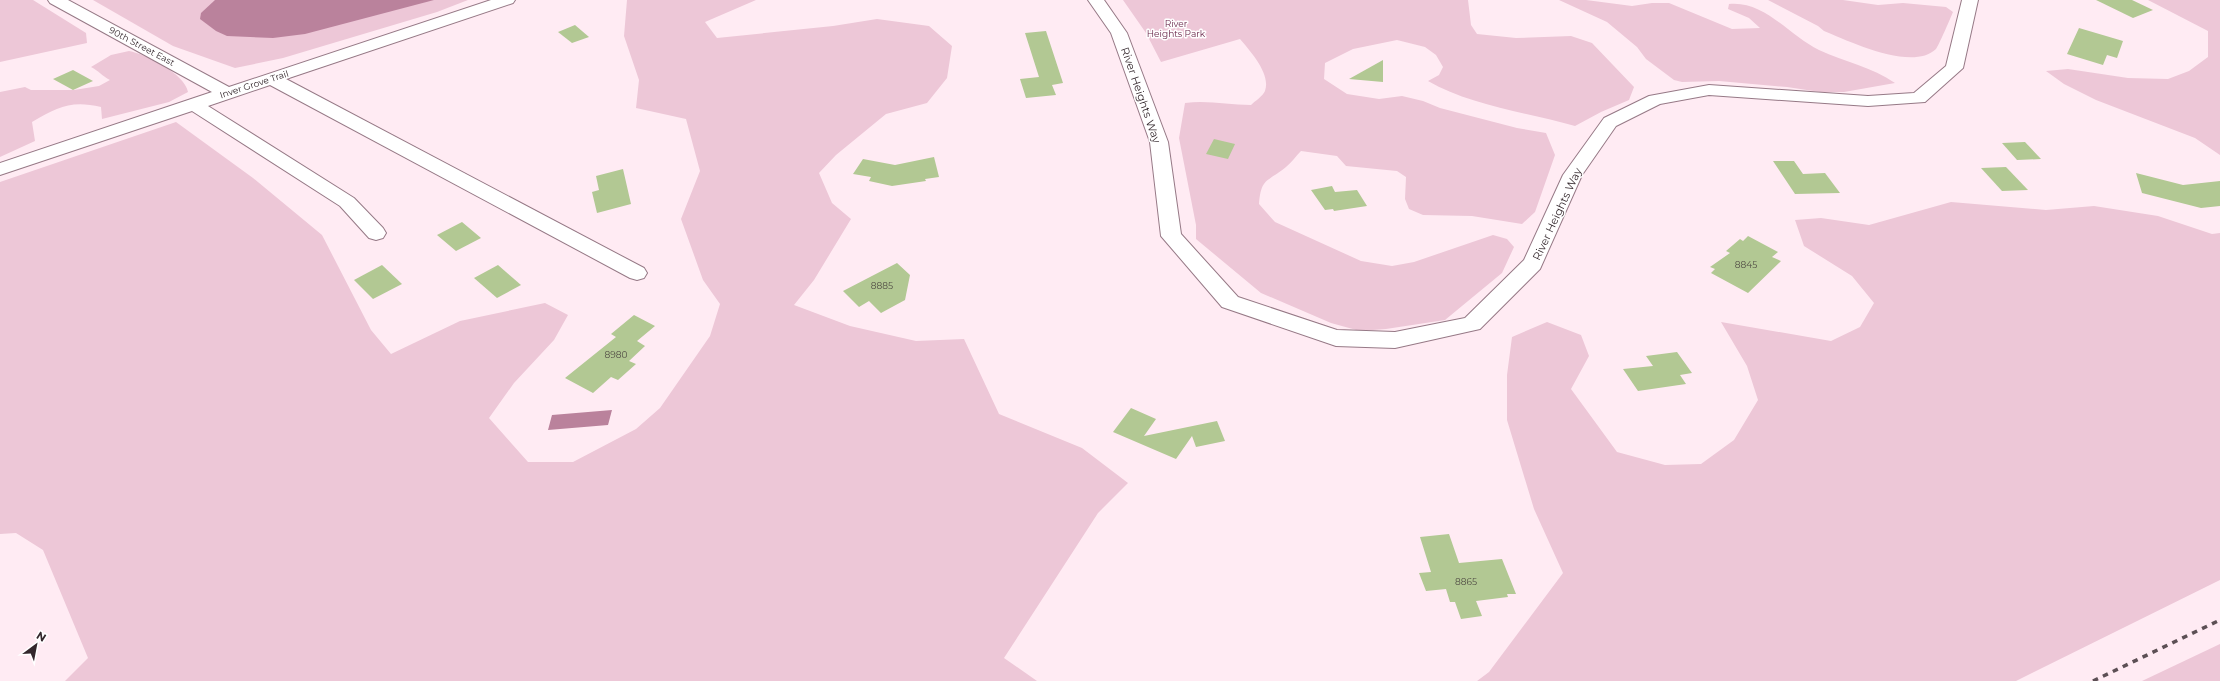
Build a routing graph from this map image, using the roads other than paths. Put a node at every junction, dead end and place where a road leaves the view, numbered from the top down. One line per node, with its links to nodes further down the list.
1 (56, 0): 6 (street, 90th Street East)
2 (507, 0): 5 (street, Inver Grove Trail)
3 (1096, 0): 4 (street, River Heights Way)
4 (1970, 0)
5 (270, 78): 6 (street, Inver Grove Trail); 10 (street)
6 (227, 93): 7 (street, Inver Grove Trail)
7 (193, 104): 8 (street, Inver Grove Trail); 9 (street)
8 (0, 169)
9 (376, 233)
10 (637, 273)

